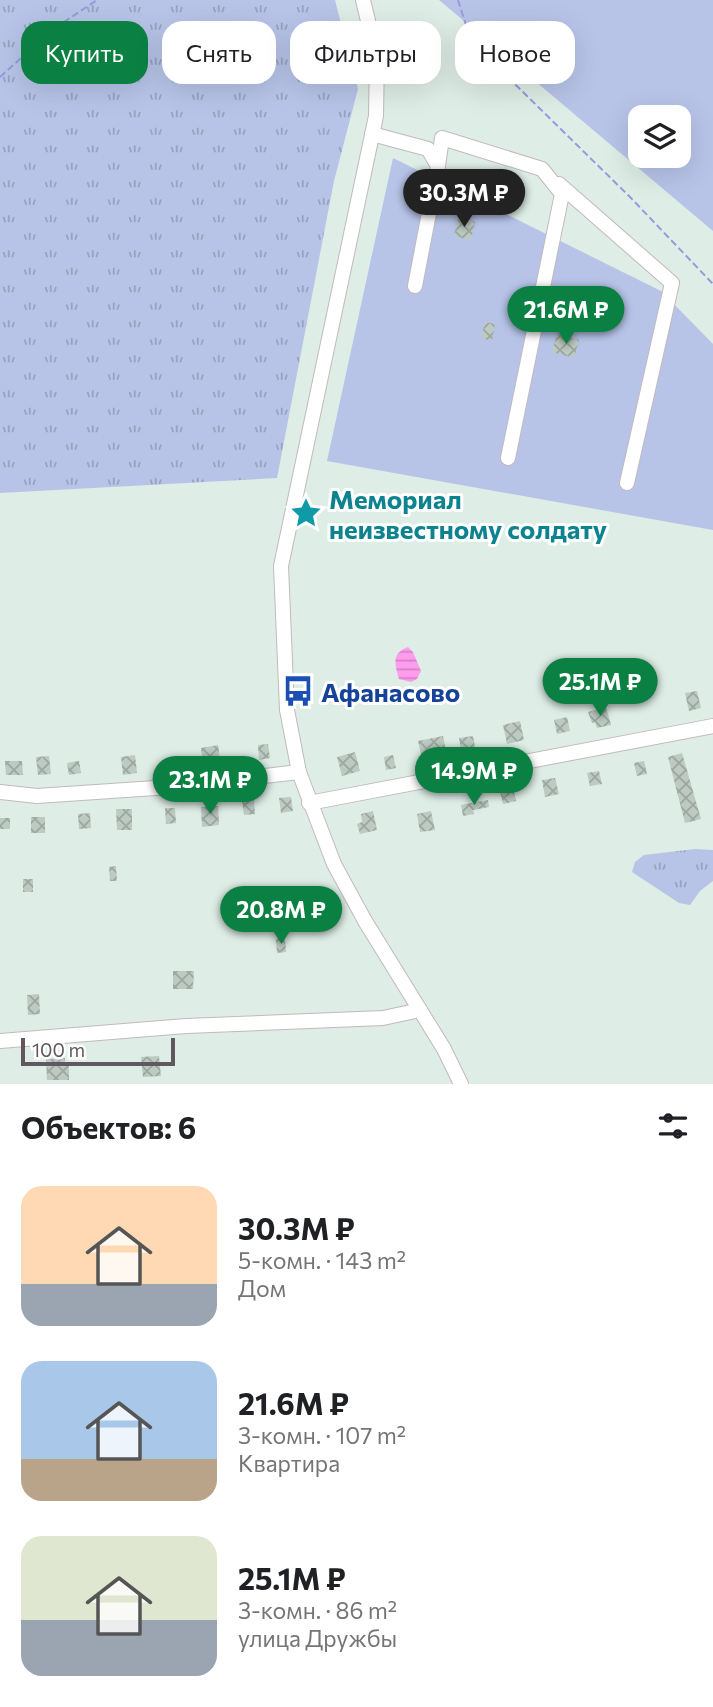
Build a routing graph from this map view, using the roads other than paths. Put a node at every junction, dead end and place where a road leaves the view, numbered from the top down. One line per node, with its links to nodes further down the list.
1 (363, 0): 2 (street)
2 (372, 134): 3 (street); 9 (street)
3 (438, 166): 4 (street); 5 (street)
4 (542, 169): 6 (street); 7 (street)
5 (415, 286)
6 (508, 458)
7 (627, 483)
8 (713, 726): 11 (street)
9 (299, 772): 10 (street); 11 (street)
10 (0, 792)
11 (309, 803): 12 (street)
12 (420, 1010): 13 (street); 14 (street)
13 (0, 1041)
14 (461, 1084)

